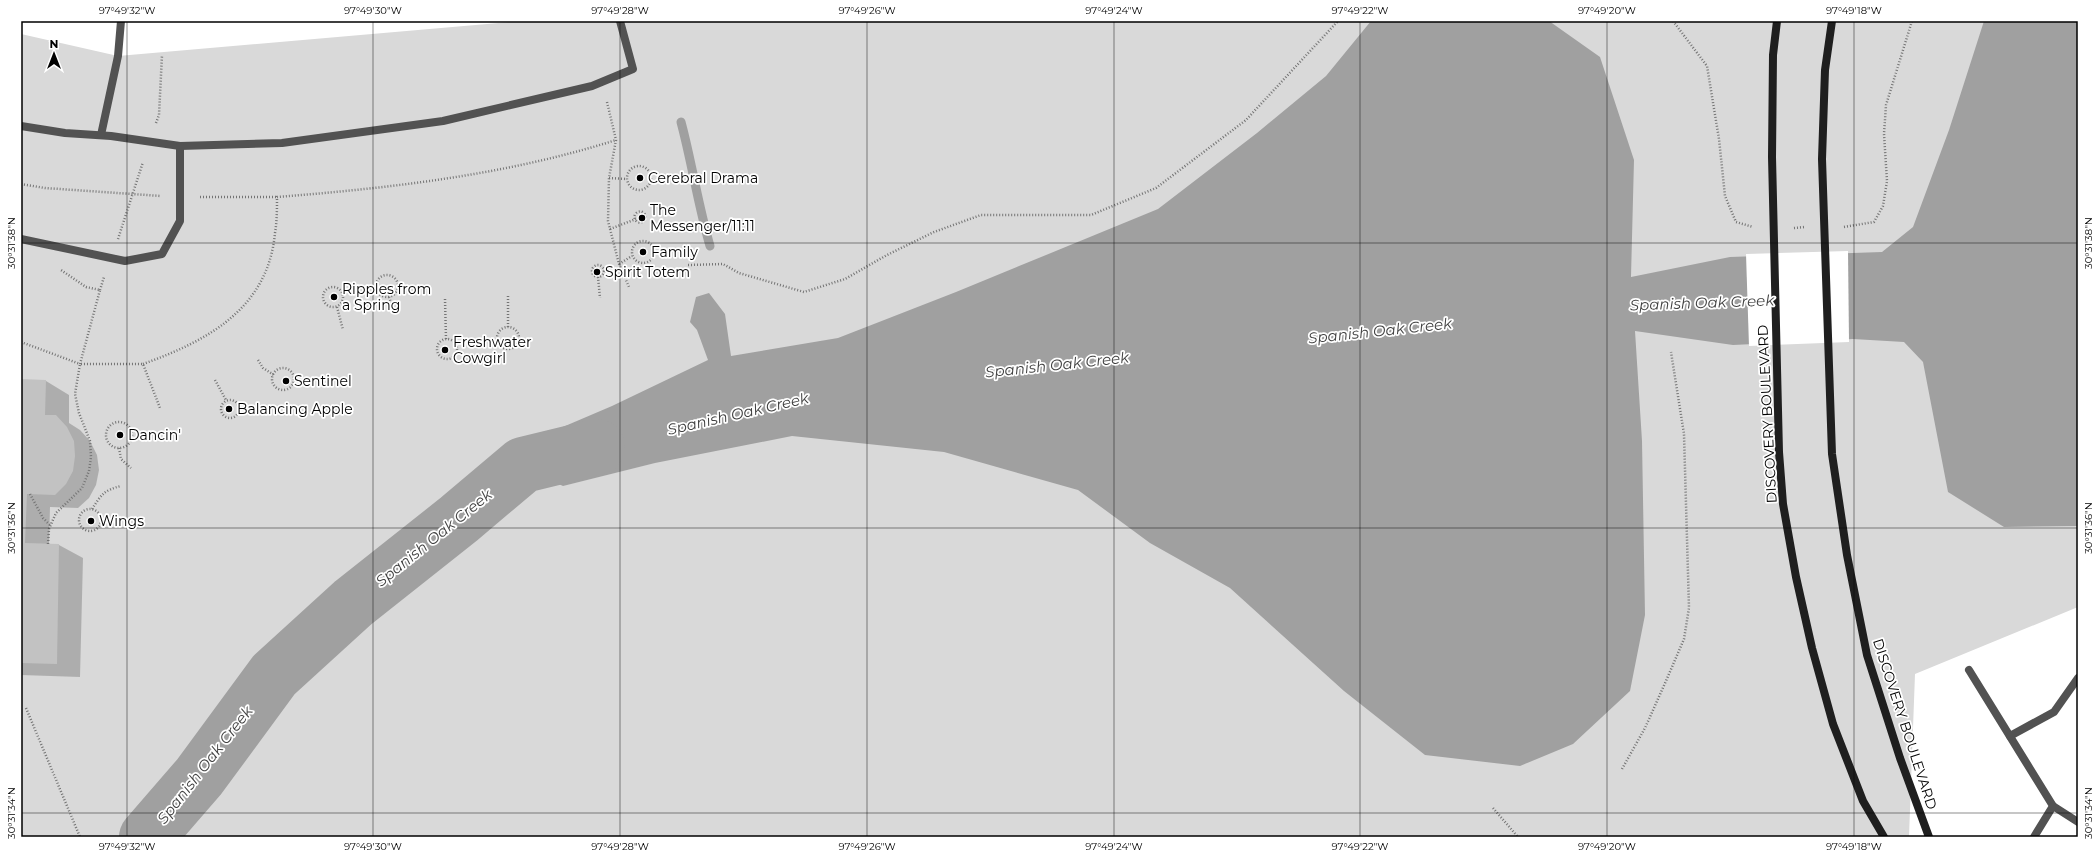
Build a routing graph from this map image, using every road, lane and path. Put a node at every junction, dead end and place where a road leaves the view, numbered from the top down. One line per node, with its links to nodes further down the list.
1 (121, 21): 9 (lane)
2 (620, 21): 7 (lane)
3 (1338, 21): 25 (path)
4 (1777, 21): 65 (street, DISCOVERY BOULEVARD)
5 (1832, 21): 66 (street, DISCOVERY BOULEVARD)
6 (162, 55): 11 (path)
7 (602, 82): 10 (path); 12 (lane)
8 (21, 126): 9 (lane)
9 (101, 135): 11 (lane)
10 (616, 140): 13 (path); 18 (path)
11 (150, 141): 12 (lane); 16 (path)
12 (180, 146): 17 (lane)
13 (609, 178): 14 (path); 20 (path)
14 (627, 179): 14 (path)
15 (21, 184): 16 (path)
16 (133, 194): 17 (path); 23 (path)
17 (180, 197): 18 (path); 23 (lane)
18 (277, 197): 43 (path)
19 (636, 219): 19 (path); 20 (path)
20 (610, 229): 24 (path)
21 (21, 239): 23 (lane)
22 (632, 256): 22 (path); 24 (path)
23 (111, 258): 29 (path)
24 (619, 264): 28 (path)
25 (688, 265)
26 (58, 267): 29 (path)
27 (598, 277): 27 (path); 32 (path)
28 (629, 287)
29 (100, 290): 42 (path)
30 (508, 296): 36 (path)
31 (389, 297): 31 (path); 35 (path)
32 (600, 298)
33 (445, 300): 38 (path)
34 (337, 307): 34 (path); 37 (path)
35 (395, 314)
36 (508, 327): 36 (path)
37 (343, 330)
38 (446, 339): 38 (path)
39 (21, 342): 42 (path)
40 (1671, 352): 59 (path)
41 (258, 360): 44 (path)
42 (80, 364): 43 (path); 53 (path)
43 (143, 364): 47 (path)
44 (274, 375): 44 (path)
45 (215, 380): 46 (path)
46 (226, 400): 46 (path)
47 (160, 408)
48 (119, 448): 48 (path); 49 (path)
49 (131, 468)
50 (121, 486): 52 (path)
51 (30, 494): 53 (path)
52 (92, 509): 52 (path)
53 (51, 526): 54 (path)
54 (48, 544)
55 (1969, 670): 58 (lane)
56 (2078, 678): 58 (lane)
57 (26, 708): 63 (path)
58 (2010, 736): 60 (lane)
59 (1622, 769)
60 (2053, 806): 62 (lane); 67 (lane)
61 (1493, 808): 64 (path)
62 (2078, 822)
63 (80, 837)
64 (1518, 837)
65 (1884, 837)
66 (1929, 837)
67 (2034, 837)

